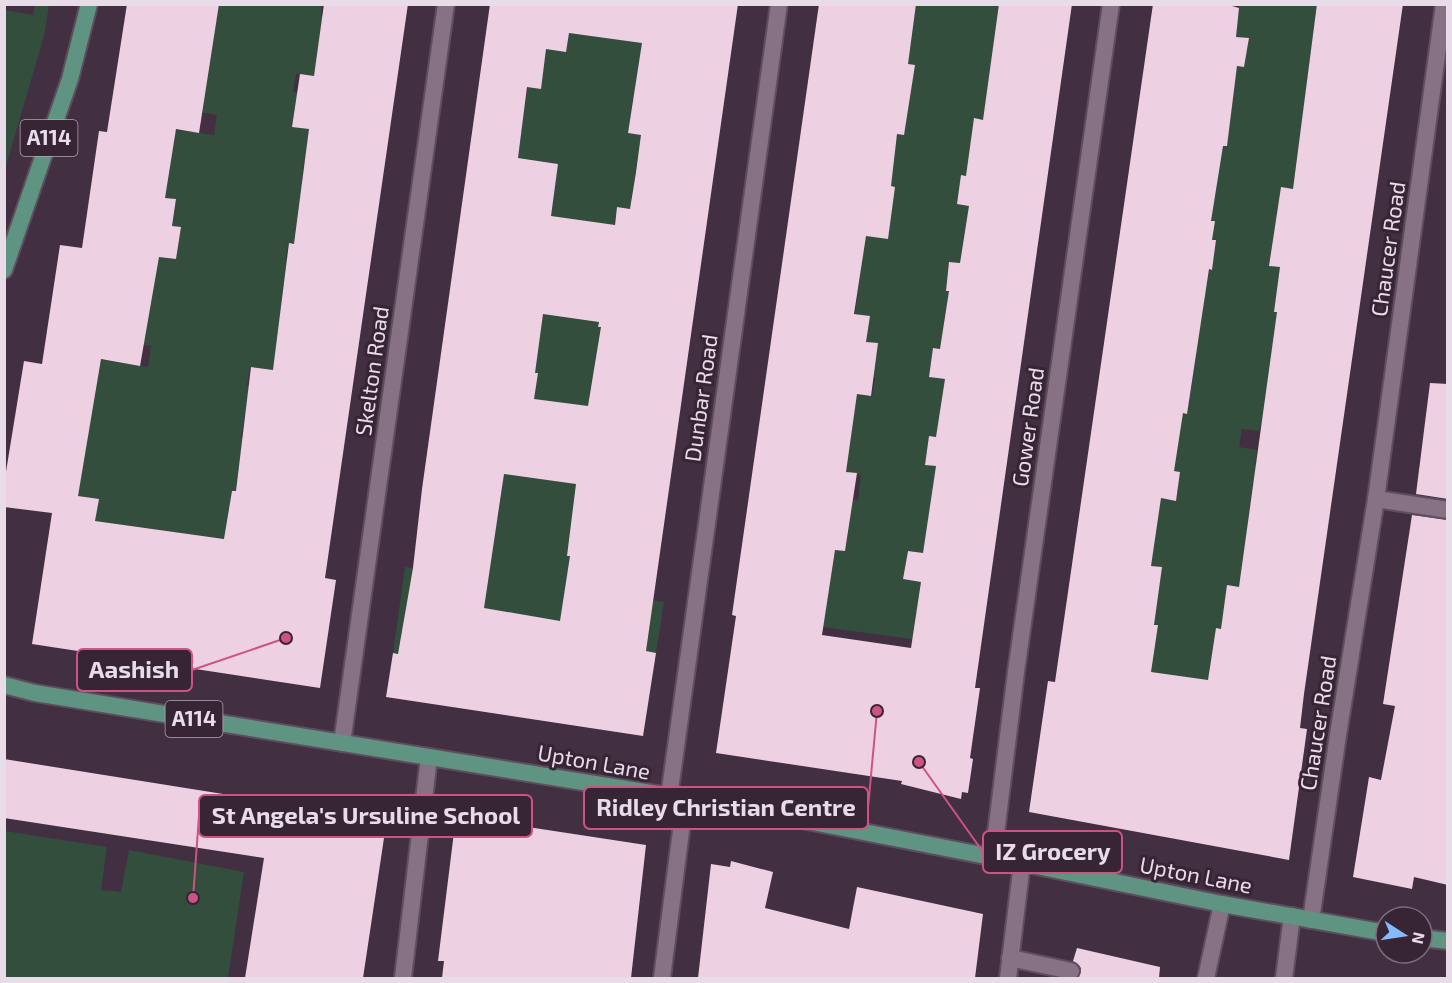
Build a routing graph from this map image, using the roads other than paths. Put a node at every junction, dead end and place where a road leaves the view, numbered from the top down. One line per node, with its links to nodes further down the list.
1 (89, 4): 6 (main road, A114)
2 (446, 4): 10 (street, Skelton Road)
3 (779, 4): 12 (street, Dunbar Road)
4 (1111, 4): 13 (street, Gower Road)
5 (1444, 4): 7 (street, Chaucer Road)
6 (4, 270)
7 (1376, 499): 8 (street); 17 (street, Chaucer Road)
8 (1448, 510)
9 (4, 685): 10 (main road, Upton Lane / A114)
10 (342, 743): 11 (main road, Upton Lane / A114)
11 (429, 757): 12 (main road, Upton Lane / A114); 21 (street)
12 (677, 799): 13 (main road, Upton Lane / A114); 22 (street, Dunbar Road)
13 (993, 857): 14 (main road, Upton Lane / A114)
14 (1022, 863): 15 (main road, Upton Lane / A114); 19 (street)
15 (1222, 904): 16 (main road, Upton Lane / A114); 24 (street)
16 (1293, 916): 17 (main road, Upton Lane / A114); 25 (street)
17 (1311, 920): 18 (main road, Upton Lane / A114)
18 (1374, 931)
19 (1010, 958): 20 (street); 23 (street)
20 (1071, 971)
21 (403, 978)
22 (662, 978)
23 (1008, 978)
24 (1206, 978)
25 (1284, 978)

